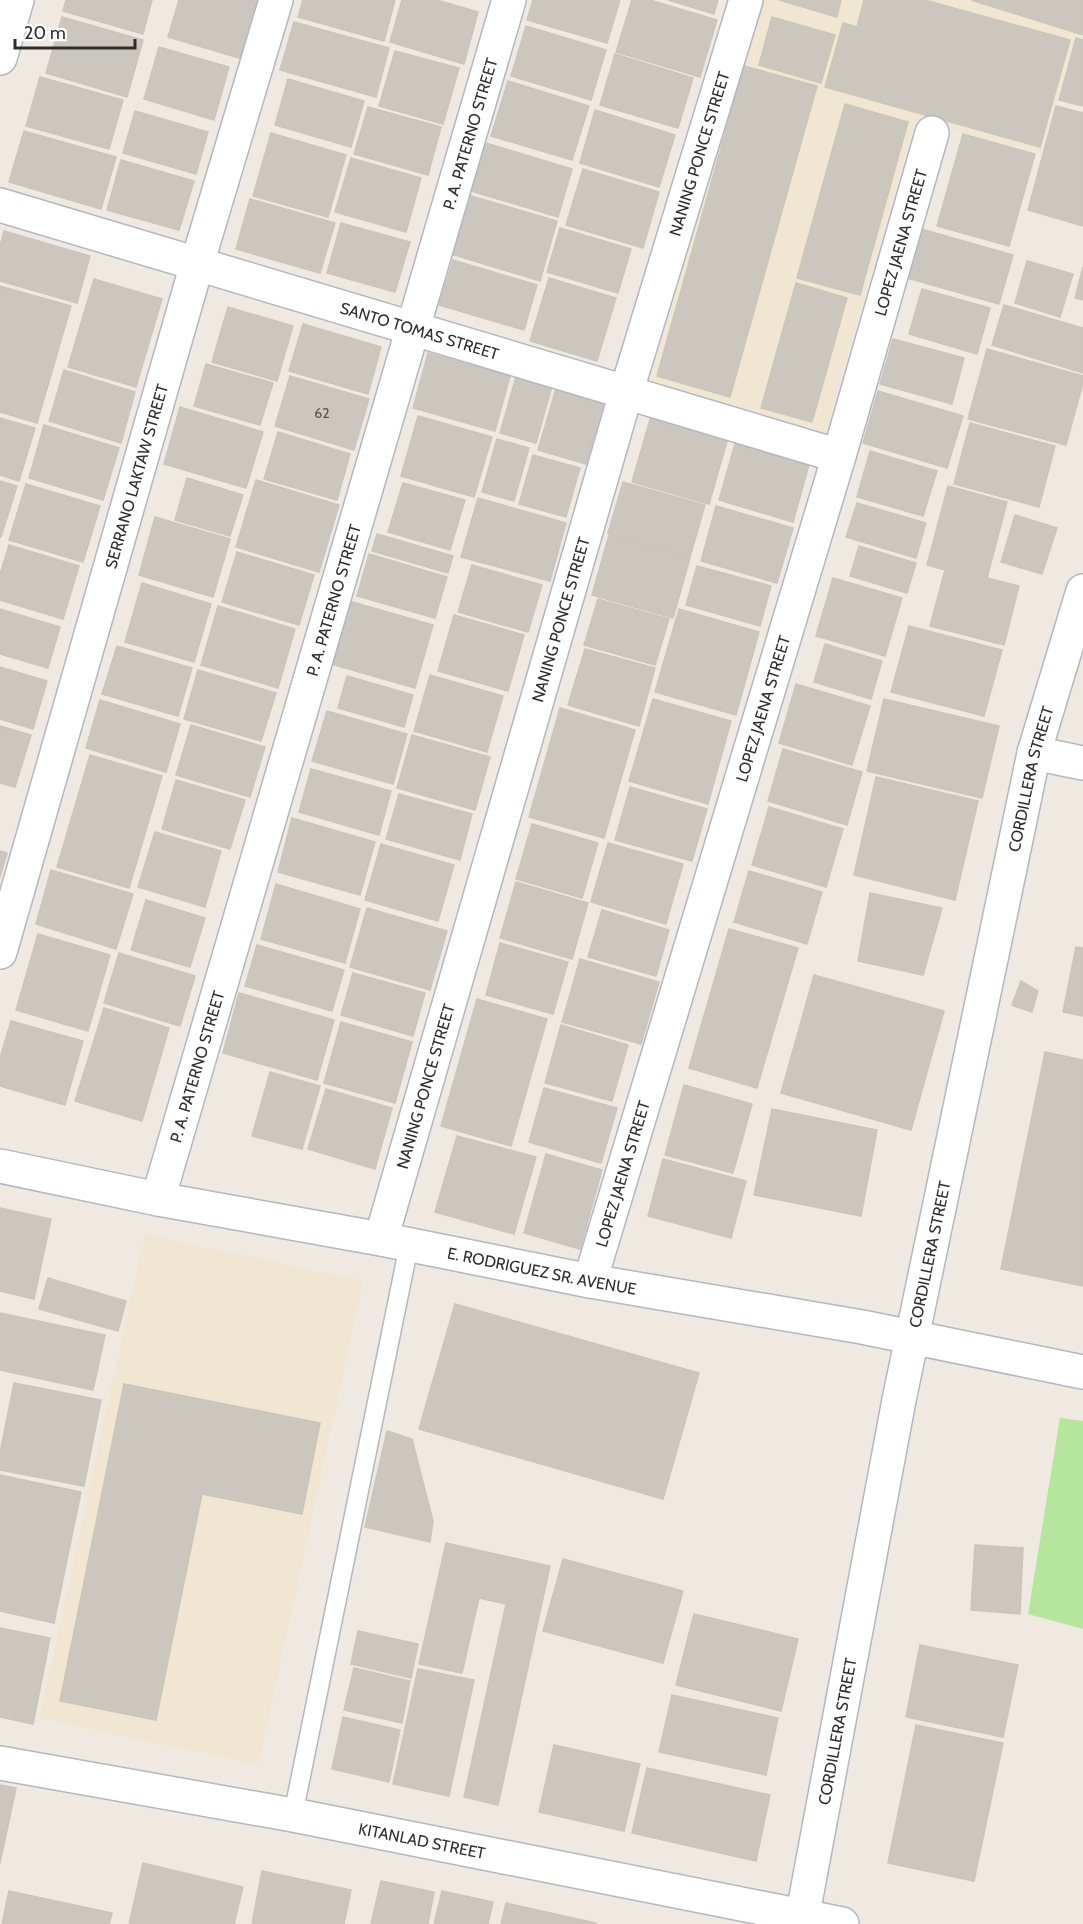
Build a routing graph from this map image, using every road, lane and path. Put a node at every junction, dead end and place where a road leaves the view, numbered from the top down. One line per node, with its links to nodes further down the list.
1 (17, 0): 5 (street)
2 (276, 0): 8 (street, SERRANO LAKTAW STREET)
3 (509, 0): 9 (street, P. A. PATERNO STREET)
4 (746, 0): 10 (street, NANING PONCE STREET)
5 (0, 58)
6 (932, 133): 11 (street, LOPEZ JAENA STREET)
7 (0, 205): 8 (street, SANTO TOMAS STREET)
8 (197, 264): 9 (street, SANTO TOMAS STREET); 15 (street, SERRANO LAKTAW STREET)
9 (411, 328): 10 (street, SANTO TOMAS STREET); 17 (street, P. A. PATERNO STREET)
10 (626, 393): 11 (street, SANTO TOMAS STREET); 18 (street, NANING PONCE STREET)
11 (839, 456): 19 (street, LOPEZ JAENA STREET)
12 (1083, 591): 13 (street, CORDILLERA STREET)
13 (1034, 753): 14 (street); 20 (street, CORDILLERA STREET)
14 (1083, 763)
15 (0, 952)
16 (0, 1166): 17 (street, E. RODRIGUEZ SR. AVENUE)
17 (158, 1199): 18 (street, E. RODRIGUEZ SR. AVENUE)
18 (395, 1242): 19 (street, E. RODRIGUEZ SR. AVENUE); 23 (lane)
19 (590, 1281): 20 (street, E. RODRIGUEZ SR. AVENUE)
20 (913, 1338): 21 (street, E. RODRIGUEZ SR. AVENUE); 24 (street, CORDILLERA STREET)
21 (1083, 1372)
22 (0, 1763): 23 (street, KITANLAD STREET)
23 (293, 1815): 24 (street, KITANLAD STREET)
24 (802, 1920): 25 (street, KITANLAD STREET)
25 (842, 1924)

